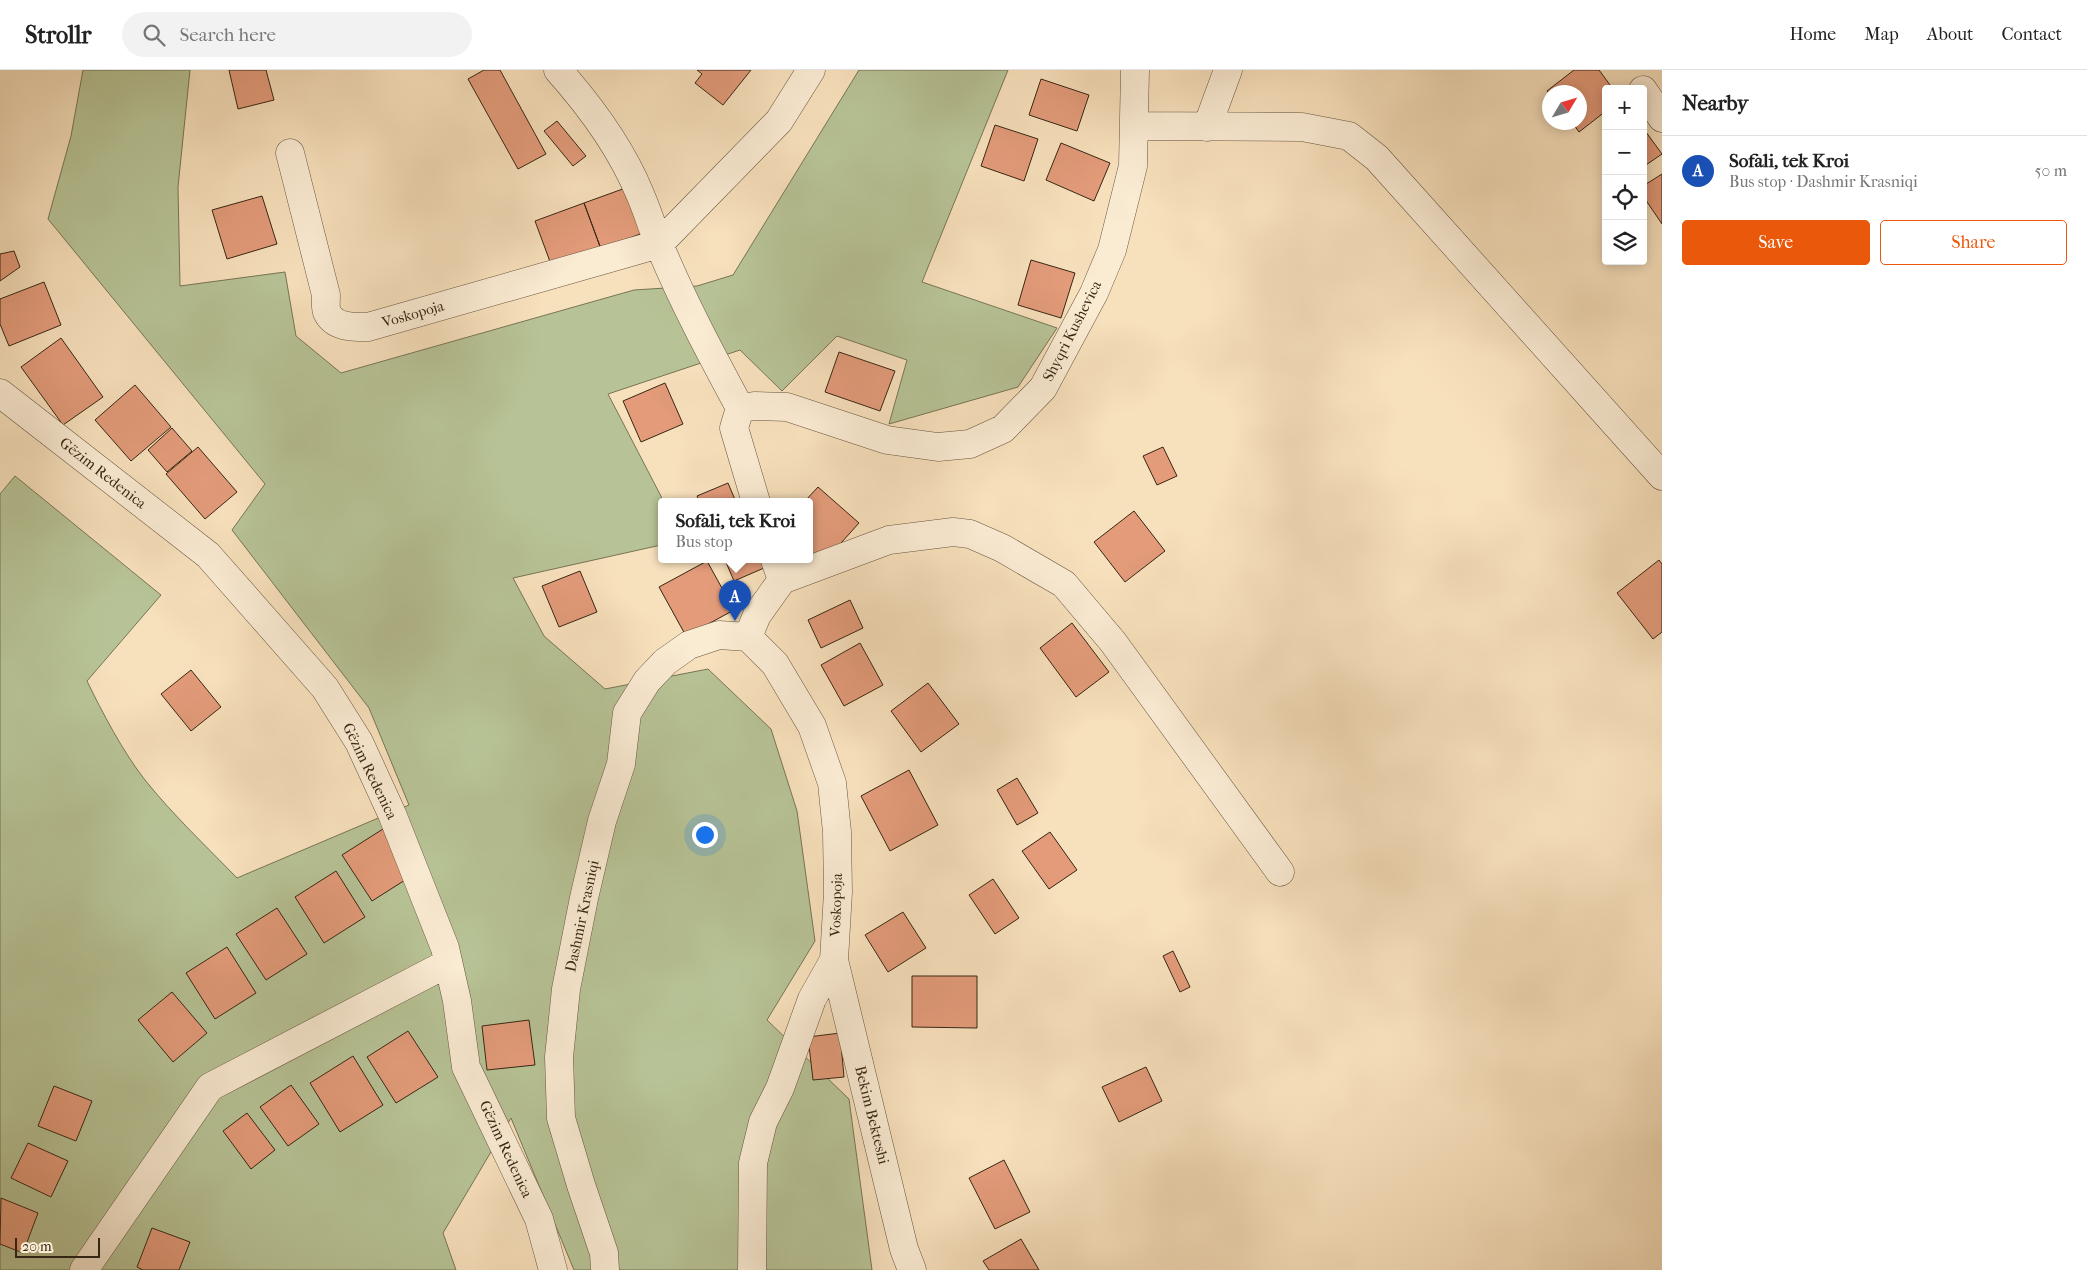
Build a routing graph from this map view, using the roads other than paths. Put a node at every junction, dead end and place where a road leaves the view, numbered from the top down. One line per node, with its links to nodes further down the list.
1 (558, 70): 12 (street)
2 (811, 70): 12 (street)
3 (1135, 70): 9 (street, Shyqri Kushevica)
4 (1228, 70): 10 (street)
5 (1630, 70): 6 (street)
6 (1640, 85)
7 (1647, 95): 8 (street)
8 (1662, 118)
9 (1134, 126): 10 (street); 14 (street, Shyqri Kushevica)
10 (1207, 127): 15 (street)
11 (290, 153): 12 (street, Voskopoja)
12 (659, 244): 14 (street)
13 (0, 393): 23 (street, Gëzim Redenica)
14 (740, 408): 16 (street)
15 (1662, 476)
16 (755, 498)
17 (813, 561): 21 (street)
18 (805, 563): 19 (street)
19 (779, 570): 20 (street)
20 (748, 637): 22 (street, Voskopoja); 26 (street, Dashmir Krasniqi)
21 (1280, 872)
22 (834, 960): 27 (street, Voskopoja); 28 (street, Bekim Bekteshi)
23 (448, 962): 24 (street); 25 (street, Gëzim Redenica)
24 (84, 1270)
25 (553, 1270)
26 (605, 1270)
27 (752, 1270)
28 (912, 1270)

